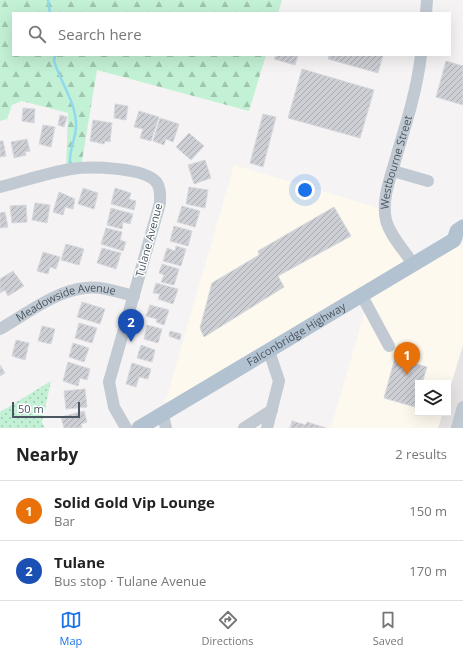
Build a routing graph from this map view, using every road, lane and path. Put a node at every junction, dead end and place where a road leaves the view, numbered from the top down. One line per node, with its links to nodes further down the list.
1 (427, 0): 2 (street)
2 (426, 12)
3 (421, 56): 4 (street, Westbourne Street)
4 (393, 171): 5 (street); 9 (street, Westbourne Street)
5 (428, 181)
6 (0, 187): 10 (street, Tulane Avenue)
7 (463, 227): 8 (main road, Falconbridge Highway)
8 (459, 241): 9 (main road, Falconbridge Highway)
9 (413, 264): 11 (main road, Falconbridge Highway)
10 (134, 296): 12 (street, Meadowside Avenue); 18 (street, Tulane Avenue)
11 (362, 296): 13 (street); 14 (main road, Falconbridge Highway)
12 (0, 329)
13 (388, 346)
14 (269, 352): 15 (street); 17 (main road, Falconbridge Highway)
15 (272, 410): 20 (street); 21 (street)
16 (462, 411): 22 (street)
17 (164, 421): 19 (main road, Falconbridge Highway)
18 (126, 428)
19 (138, 428)
20 (244, 428)
21 (267, 428)
22 (457, 428)

